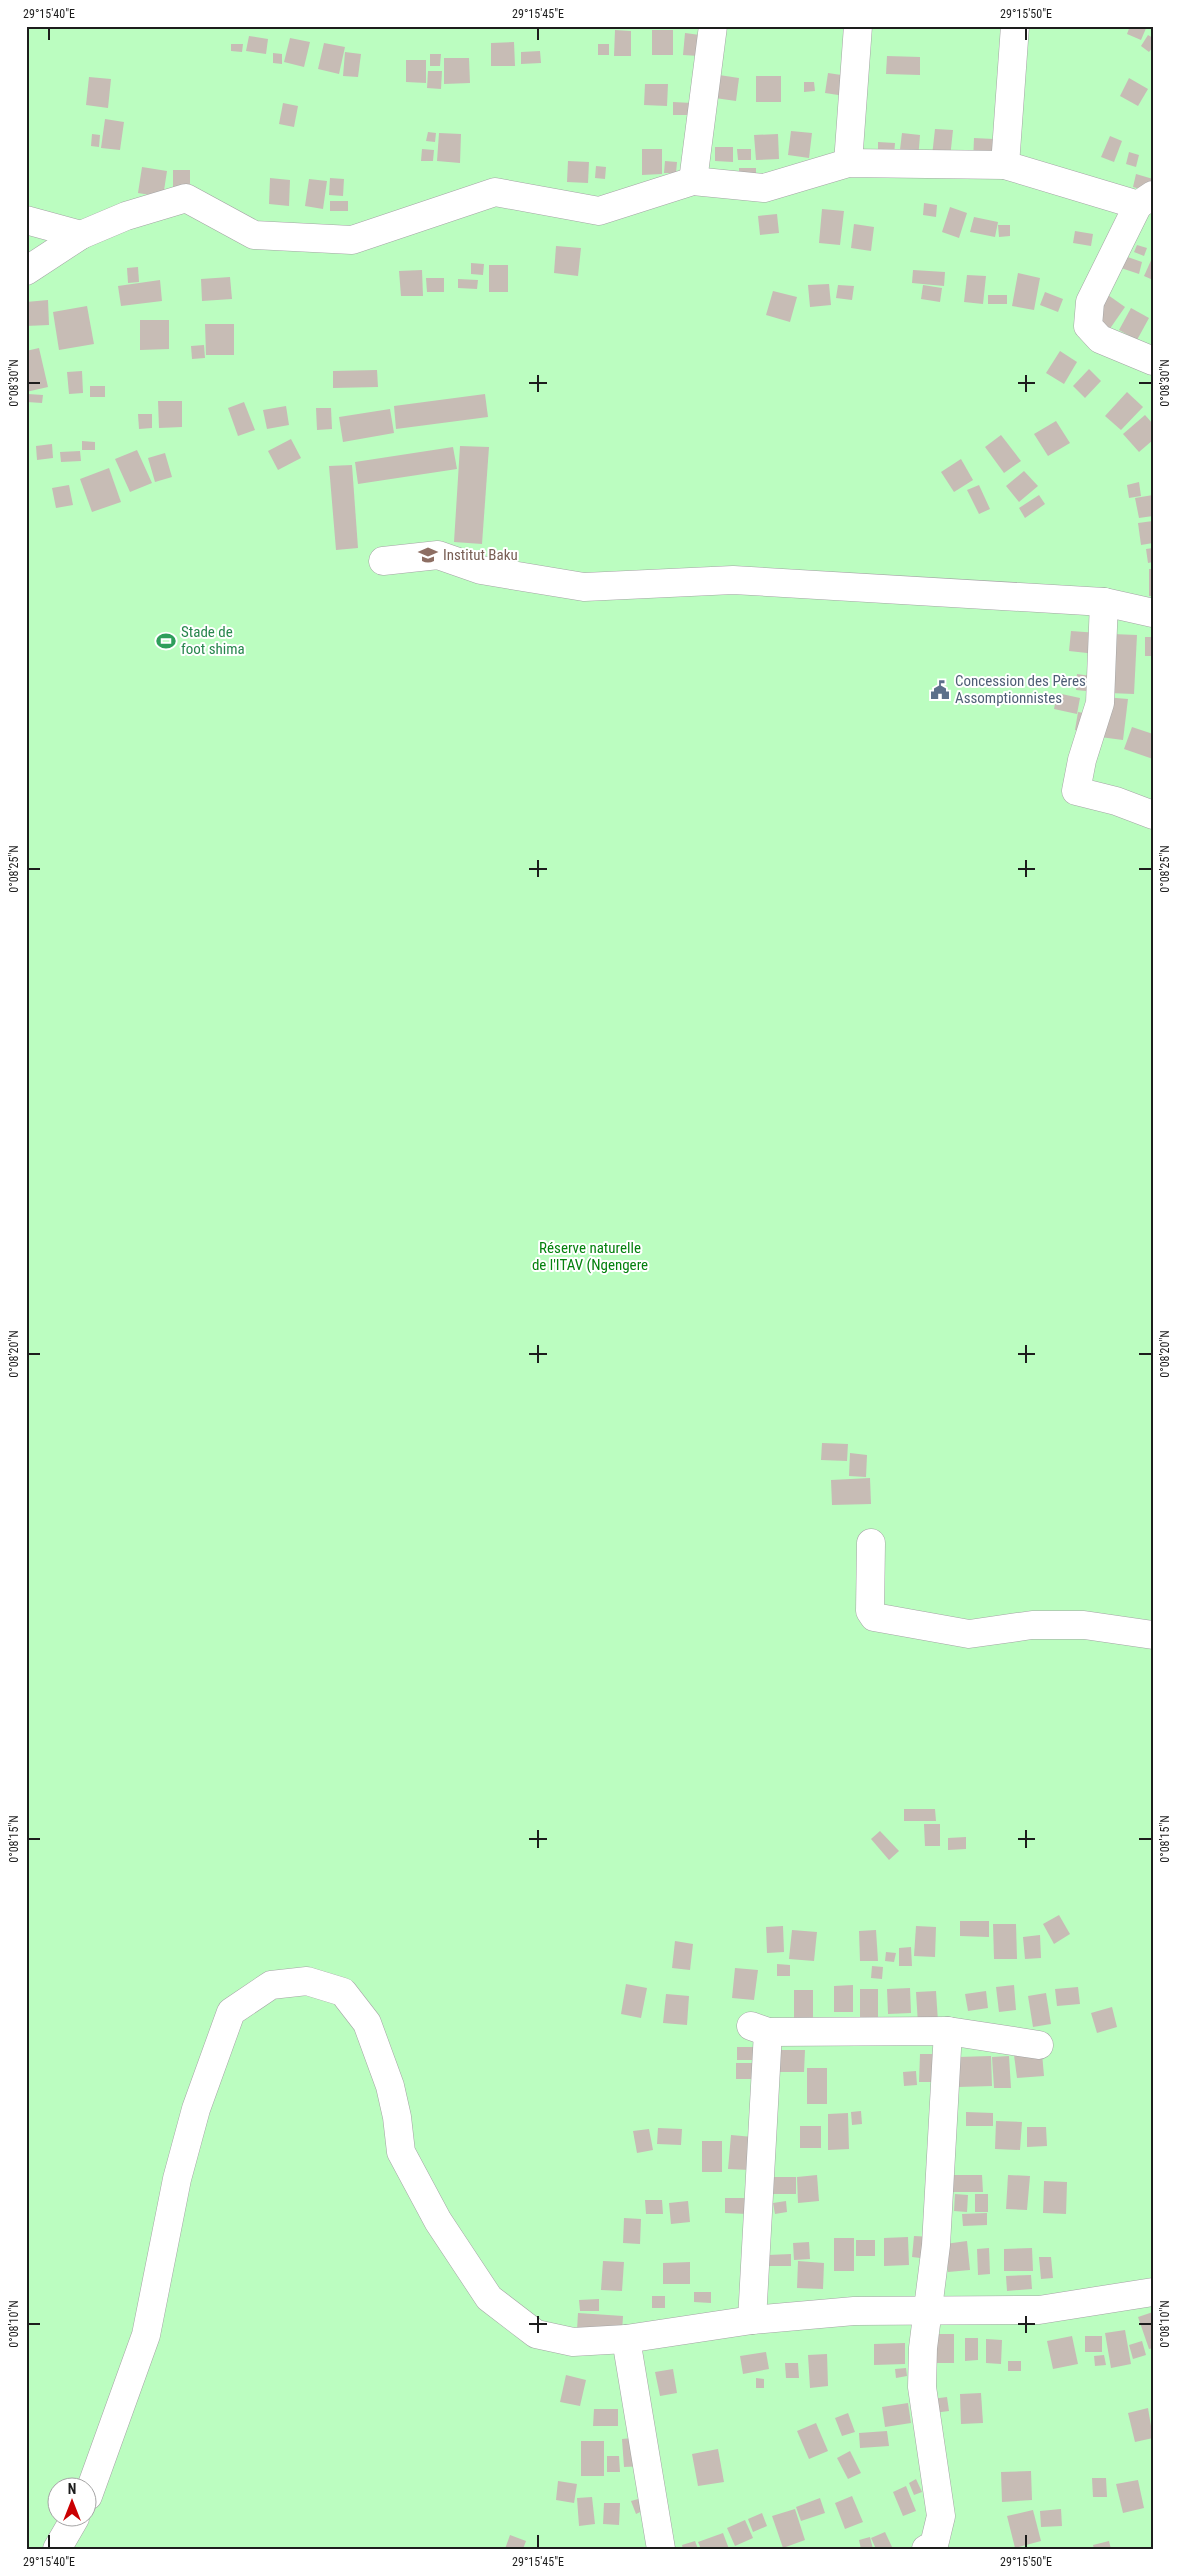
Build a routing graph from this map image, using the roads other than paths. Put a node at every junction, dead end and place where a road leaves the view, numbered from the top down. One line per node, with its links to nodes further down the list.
1 (713, 26): 6 (street)
2 (858, 26): 4 (street)
3 (1015, 26): 5 (street)
4 (848, 163): 5 (street); 6 (street)
5 (1005, 165): 7 (street)
6 (693, 180): 9 (street)
7 (1145, 200): 11 (street)
8 (26, 220): 9 (street)
9 (81, 235): 10 (street)
10 (26, 271)
11 (1153, 361)
12 (383, 561): 13 (street)
13 (1104, 602): 14 (street); 15 (street)
14 (1153, 613)
15 (1153, 815)
16 (871, 1543): 17 (street)
17 (1153, 1635)
18 (948, 2031): 19 (street); 21 (street); 22 (street)
19 (1039, 2045)
20 (1153, 2292): 21 (street)
21 (926, 2310): 22 (street); 28 (street)
22 (752, 2320): 23 (street)
23 (626, 2339): 24 (street); 27 (street)
24 (94, 2478)
25 (69, 2528): 26 (street)
26 (57, 2549)
27 (661, 2549)
28 (926, 2549)

